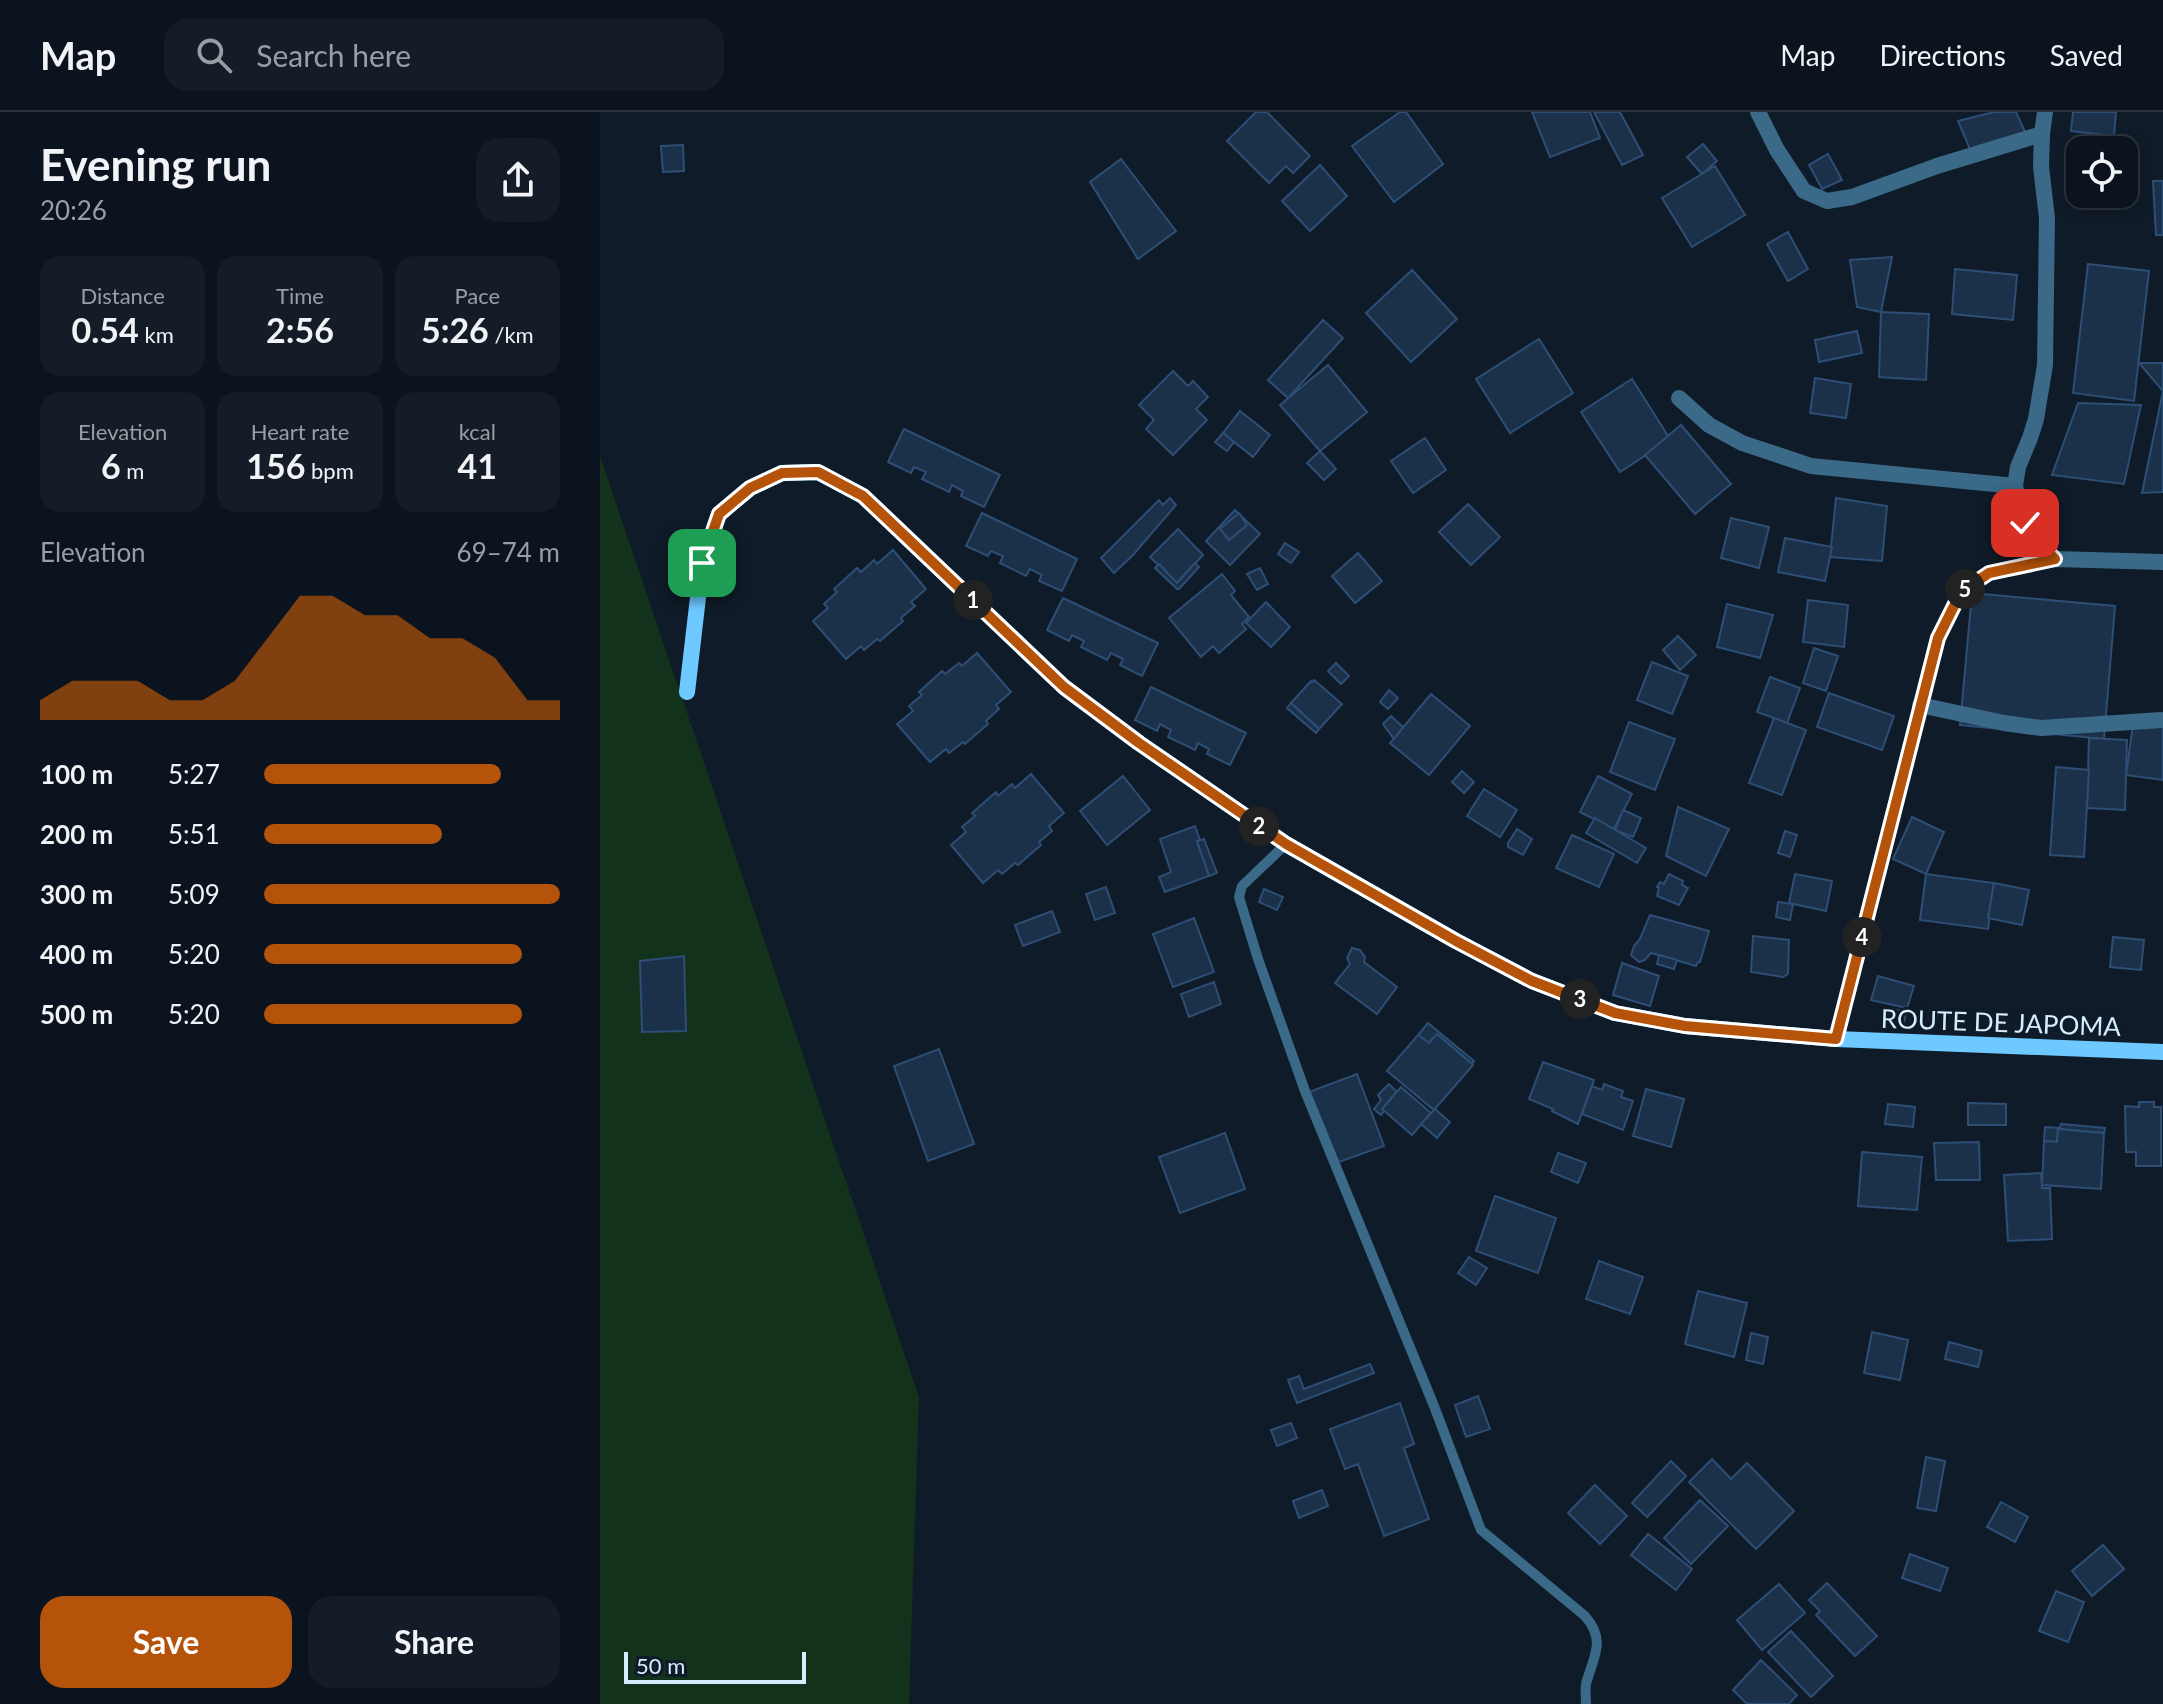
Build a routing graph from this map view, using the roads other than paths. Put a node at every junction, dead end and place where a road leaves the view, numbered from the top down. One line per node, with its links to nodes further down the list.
1 (1758, 112): 3 (street)
2 (2045, 112): 3 (street)
3 (2042, 134): 5 (street)
4 (1679, 398): 5 (street)
5 (2015, 486): 6 (street)
6 (2055, 559): 7 (street); 9 (street)
7 (2163, 562)
8 (687, 692): 11 (street, ROUTE DE JAPOMA)
9 (1920, 705): 10 (street); 12 (street)
10 (2161, 720)
11 (1286, 844): 12 (street, ROUTE DE JAPOMA); 14 (lane)
12 (1836, 1039): 13 (street, ROUTE DE JAPOMA)
13 (2163, 1052)
14 (1586, 1704)

